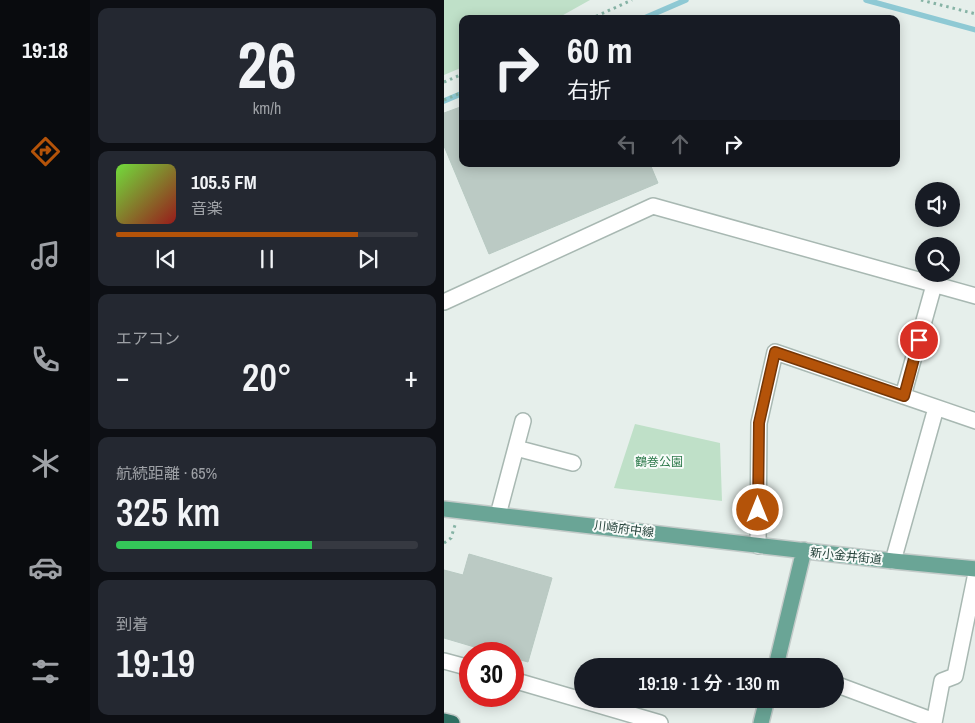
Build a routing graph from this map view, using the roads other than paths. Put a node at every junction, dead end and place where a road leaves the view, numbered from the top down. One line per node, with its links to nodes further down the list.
1 (934, 285): 2 (street); 3 (street); 4 (street)
2 (975, 296)
3 (444, 302)
4 (904, 396): 5 (street); 12 (street)
5 (936, 408): 7 (street); 14 (street)
6 (522, 421): 8 (street)
7 (975, 421)
8 (516, 448): 9 (street); 11 (street)
9 (573, 463)
10 (444, 509): 11 (main road, 川崎府中線)
11 (498, 515): 12 (main road, 川崎府中線)
12 (758, 546): 13 (main road, 川崎府中線)
13 (804, 550): 14 (main road, 新小金井街道); 17 (main road, 新小金井街道)
14 (893, 561): 15 (main road, 新小金井街道)
15 (975, 569)
16 (975, 574): 24 (street)
17 (781, 658)
18 (444, 660): 19 (street)
19 (459, 665)
20 (524, 683): 26 (street)
21 (844, 687): 24 (street)
22 (765, 708): 27 (main road)
23 (444, 721): 25 (highway)
24 (934, 722)
25 (452, 723)
26 (660, 723)
27 (761, 723)

